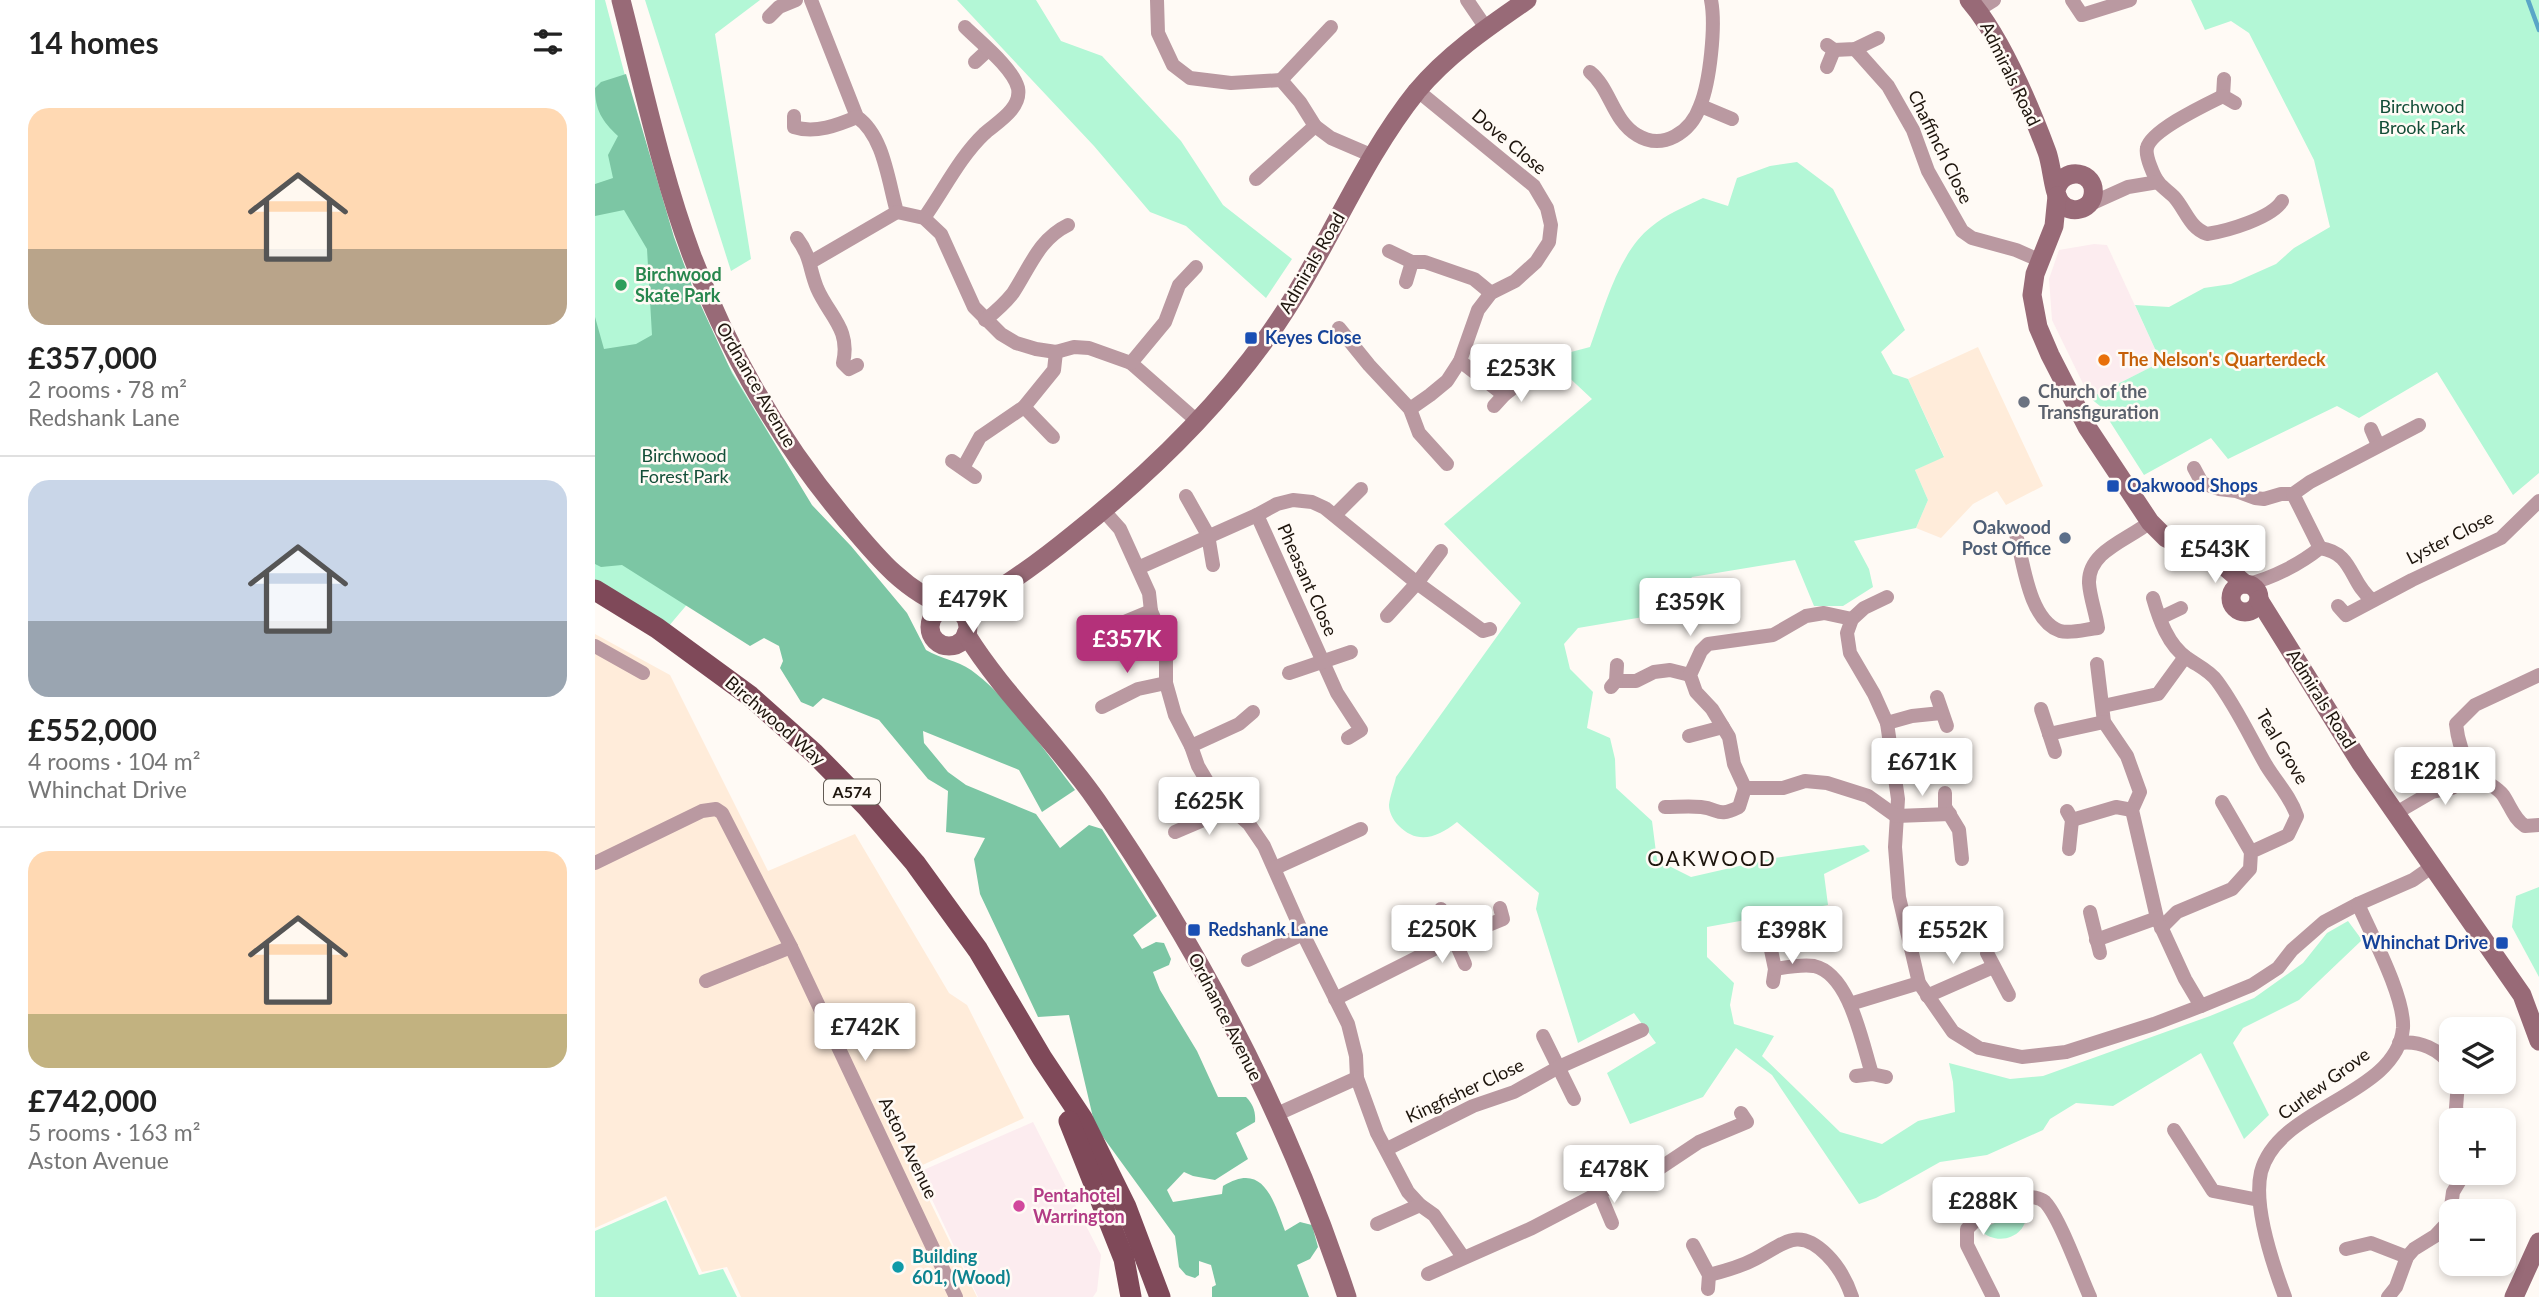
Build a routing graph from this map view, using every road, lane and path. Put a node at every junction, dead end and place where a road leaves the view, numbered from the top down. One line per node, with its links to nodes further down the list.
1 (621, 0): 82 (street, Ordnance Avenue)
2 (796, 0): 11 (street)
3 (811, 0): 26 (street)
4 (1157, 0): 22 (street)
5 (1467, 0): 14 (street)
6 (1527, 0): 14 (street, Admirals Road)
7 (1711, 0): 24 (street)
8 (2072, 0): 9 (street)
9 (2130, 0)
10 (1980, 4): 29 (street, Admirals Road)
11 (769, 16)
12 (1335, 26): 22 (street)
13 (965, 27): 17 (street)
14 (1486, 28): 23 (street, Admirals Road)
15 (1878, 38): 16 (street)
16 (1855, 49): 19 (street); 44 (street, Chaffinch Close)
17 (988, 50): 18 (street); 39 (street)
18 (975, 62)
19 (1827, 67)
20 (1614, 75): 24 (street)
21 (2224, 79): 33 (street)
22 (1281, 80): 28 (street)
23 (1417, 91): 30 (street, Admirals Road); 49 (street, Dove Close)
24 (1701, 106): 27 (street)
25 (794, 116): 26 (street)
26 (857, 117): 38 (street)
27 (1732, 119)
28 (1315, 126): 30 (street); 32 (street)
29 (2047, 151): 31 (street, Admirals Road); 35 (street, Admirals Road)
30 (1373, 156): 59 (street, Admirals Road)
31 (2080, 174): 34 (street); 35 (street); 37 (street)
32 (1256, 179)
33 (2158, 182): 34 (street); 36 (street)
34 (2128, 187): 37 (street)
35 (2057, 193): 37 (street); 42 (street, Admirals Road)
36 (2282, 197)
37 (2086, 207): 42 (street, Admirals Road)
38 (897, 212): 39 (street); 45 (street)
39 (924, 218): 50 (street)
40 (1070, 223): 50 (street)
41 (797, 238): 45 (street)
42 (2051, 240): 44 (street, Admirals Road)
43 (1389, 251): 46 (street)
44 (2041, 261): 74 (street, Admirals Road)
45 (811, 262): 55 (street)
46 (1412, 262): 48 (street); 49 (street)
47 (1196, 267): 54 (street)
48 (1406, 282)
49 (1491, 293): 53 (street, Dove Close)
50 (985, 320): 52 (street)
51 (1339, 328): 58 (street)
52 (1056, 352): 54 (street); 57 (street)
53 (1460, 361): 56 (street); 58 (street, Dove Close)
54 (1131, 363): 59 (street)
55 (857, 365)
56 (1526, 378)
57 (1024, 407): 62 (street); 66 (street)
58 (1410, 409): 64 (street)
59 (1197, 421): 71 (street, Admirals Road)
60 (2420, 425): 63 (street)
61 (2371, 429): 63 (street)
62 (1053, 437)
63 (2378, 445): 68 (street)
64 (1447, 464)
65 (2194, 468): 68 (street)
66 (975, 477)
67 (1361, 489): 73 (street)
68 (2293, 494): 77 (street)
69 (1186, 496): 76 (street)
70 (2539, 501): 89 (street, Lyster Close)
71 (1104, 511): 81 (street); 86 (street, Admirals Road)
72 (1257, 515): 73 (street); 76 (street); 107 (street, Pheasant Close)
73 (1335, 515): 83 (street)
74 (2150, 522): 75 (street); 79 (street, Admirals Road)
75 (2015, 530)
76 (1208, 535): 80 (street); 81 (street)
77 (2321, 548): 85 (street); 89 (street)
78 (1441, 551): 83 (street)
79 (2204, 557): 85 (street, Admirals Road); 90 (street, Admirals Road)
80 (1213, 565)
81 (1138, 568): 94 (street)
82 (899, 579): 93 (street, Ordnance Avenue); 100 (street, Ordnance Avenue)
83 (1417, 583): 95 (street); 98 (street)
84 (595, 590): 171 (main road, Birchwood Way / A574)
85 (2253, 591): 90 (street); 101 (street, Admirals Road)
86 (987, 597): 93 (street, Admirals Road); 99 (street, Admirals Road)
87 (1887, 597): 97 (street)
88 (2153, 598): 96 (street, Teal Grove)
89 (2372, 600): 91 (street, Lyster Close)
90 (2234, 605): 101 (street, Admirals Road)
91 (2338, 606)
92 (2181, 608): 96 (street)
93 (952, 609): 99 (street); 100 (street)
94 (1151, 611): 102 (street); 115 (street)
95 (1387, 616)
96 (2159, 618): 106 (street, Teal Grove)
97 (1852, 619): 113 (street); 122 (street)
98 (1490, 629)
99 (967, 632): 104 (street); 108 (street, Ordnance Avenue)
100 (931, 634): 104 (street)
101 (2283, 640): 136 (street, Admirals Road)
102 (1099, 644)
103 (595, 646): 111 (street)
104 (948, 646): 108 (street, Ordnance Avenue)
105 (1351, 652): 107 (street, Pheasant Close)
106 (2185, 657): 117 (street); 143 (street, Teal Grove)
107 (1322, 661): 112 (street, Pheasant Close); 126 (street, Pheasant Close)
108 (983, 662): 177 (street, Ordnance Avenue)
109 (2097, 664): 117 (street)
110 (1617, 665): 113 (street)
111 (643, 673)
112 (1289, 673)
113 (1690, 675): 123 (street)
114 (2539, 675): 129 (street)
115 (1166, 683): 118 (street); 127 (street)
116 (1937, 697): 122 (street)
117 (2103, 706): 121 (street)
118 (1102, 707)
119 (2041, 709): 124 (street)
120 (1253, 712): 127 (street)
121 (2104, 722): 124 (street); 135 (street)
122 (1887, 723): 138 (street)
123 (1723, 727): 125 (street); 130 (street)
124 (2049, 734): 128 (street)
125 (1689, 736)
126 (1348, 738)
127 (1191, 746): 134 (street)
128 (2055, 752)
129 (2477, 775): 136 (street); 139 (street)
130 (1745, 788): 133 (street); 138 (street)
131 (1945, 793): 137 (street)
132 (2222, 802): 143 (street)
133 (1663, 805)
134 (1229, 809): 141 (street); 147 (street)
135 (2133, 810): 142 (street); 152 (street)
136 (2396, 813): 146 (street, Admirals Road)
137 (1950, 814): 138 (street); 144 (street)
138 (1896, 816): 160 (street)
139 (2539, 825)
140 (1365, 830): 147 (street)
141 (1175, 832)
142 (2069, 849)
143 (2251, 852): 152 (street)
144 (1962, 859)
145 (595, 863): 155 (street, Aston Avenue)
146 (2433, 866): 148 (street); 168 (street, Admirals Road)
147 (1275, 868): 153 (street)
148 (2358, 904): 165 (street); 169 (street)
149 (1500, 908): 154 (street)
150 (1441, 909): 154 (street)
151 (2090, 912): 152 (street)
152 (2159, 923): 165 (street)
153 (1303, 934): 157 (street); 163 (street)
154 (1454, 939): 158 (street); 163 (street)
155 (791, 947): 159 (street); 194 (street, Aston Avenue)
156 (1771, 950): 164 (street)
157 (1248, 960)
158 (1465, 964)
159 (706, 981)
160 (1919, 983): 162 (street); 164 (street)
161 (2009, 995): 162 (street)
162 (1927, 996): 165 (street)
163 (1335, 999): 174 (street)
164 (1850, 1004): 173 (street)
165 (2201, 1006)
166 (1642, 1030): 172 (street, Kingfisher Close)
167 (1543, 1036): 172 (street)
168 (2539, 1041)
169 (2399, 1042): 170 (street); 183 (street, Curlew Grove)
170 (2439, 1054)
171 (1042, 1058): 195 (main road, Birchwood Way / A574); 196 (main road, Birchwood Way / A574)
172 (1559, 1067): 175 (street); 179 (street, Kingfisher Close)
173 (1856, 1076)
174 (1357, 1078): 177 (street); 179 (street)
175 (1574, 1098)
176 (1741, 1113): 182 (street)
177 (1275, 1115): 197 (street, Ordnance Avenue)
178 (2174, 1130): 183 (street)
179 (1387, 1149): 184 (street)
180 (1585, 1161): 182 (street)
181 (2457, 1185): 191 (street)
182 (1600, 1193): 185 (street); 190 (street)
183 (2259, 1200): 201 (street, Curlew Grove)
184 (1420, 1205): 186 (street); 190 (street)
185 (1612, 1223)
186 (1377, 1224)
187 (2539, 1242): 193 (street)
188 (1693, 1245): 198 (street)
189 (2346, 1249): 191 (street)
190 (1463, 1257): 192 (street)
191 (2407, 1257): 202 (street)
192 (1428, 1274)
193 (2532, 1280): 203 (street)
194 (956, 1297)
195 (1131, 1297)
196 (1160, 1297)
197 (1347, 1297)
198 (1852, 1297)
199 (1993, 1297): 200 (street)
200 (2090, 1297)
201 (2285, 1297)
202 (2388, 1297)
203 (2514, 1297)

